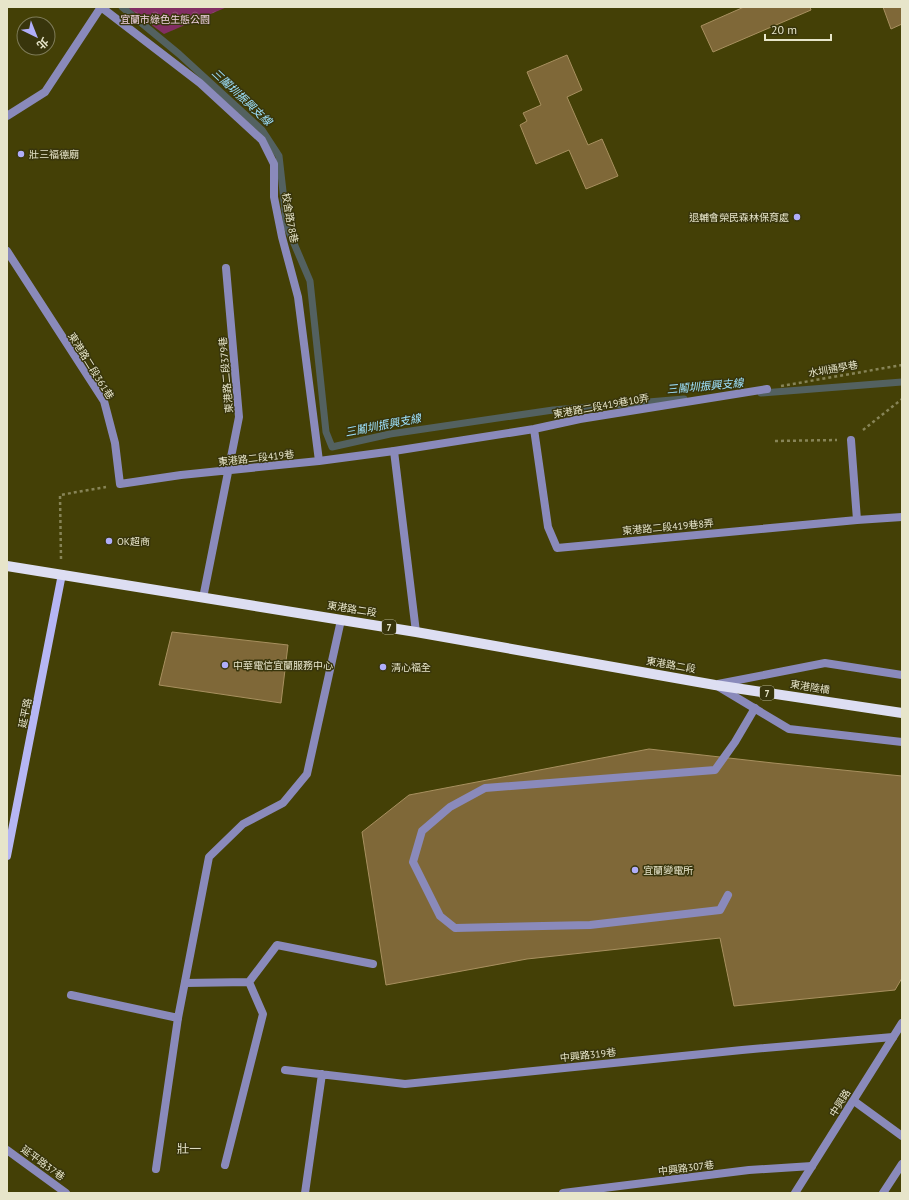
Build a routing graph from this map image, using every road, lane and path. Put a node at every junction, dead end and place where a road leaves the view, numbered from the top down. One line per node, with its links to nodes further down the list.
1 (101, 7): 2 (street); 12 (street, 校舍路78巷)
2 (7, 116)
3 (7, 251): 14 (street, 東港路二段361巷)
4 (226, 268): 13 (street, 東港路二段379巷)
5 (902, 365): 6 (path, 水圳通學巷)
6 (767, 388): 8 (street, 東港路二段419巷10弄)
7 (902, 400): 9 (path)
8 (534, 429): 11 (street, 東港路二段419巷); 16 (street, 東港路二段419巷8弄)
9 (851, 440): 10 (path); 16 (street)
10 (775, 441)
11 (394, 451): 12 (street, 東港路二段419巷); 21 (street)
12 (319, 461): 13 (street, 東港路二段419巷)
13 (229, 470): 14 (street, 東港路二段419巷); 19 (street, 東港路二段379巷)
14 (120, 484): 18 (path)
15 (902, 517): 16 (street, 東港路二段419巷8弄)
16 (857, 520)
17 (7, 566): 18 (main road, 東港路二段 / 7)
18 (62, 574): 19 (main road, 東港路二段 / 7); 27 (main road, 延平路)
19 (203, 598): 20 (main road, 東港路二段 / 7)
20 (341, 620): 21 (main road, 東港路二段 / 7); 31 (street)
21 (416, 632): 23 (main road, 東港路二段 / 7)
22 (902, 675): 23 (street, 東港路二段)
23 (715, 685): 24 (street, 東港路二段); 25 (main road, 東港陸橋 / 7)
24 (756, 708): 26 (street, 東港路二段); 28 (street)
25 (902, 713)
26 (902, 742)
27 (7, 856)
28 (728, 895)
29 (373, 964): 30 (street)
30 (249, 982): 31 (street); 42 (street)
31 (185, 983): 33 (street)
32 (71, 995): 33 (street)
33 (178, 1018): 44 (street)
34 (902, 1023): 35 (street, 中興路)
35 (893, 1037): 37 (street, 中興路319巷); 38 (street, 中興路)
36 (285, 1070): 37 (street, 中興路319巷)
37 (322, 1074): 46 (street)
38 (854, 1101): 39 (street); 43 (street, 中興路)
39 (902, 1136)
40 (7, 1150): 45 (street, 延平路37巷)
41 (902, 1164): 49 (street)
42 (225, 1165)
43 (812, 1166): 47 (street, 中興路307巷); 48 (street, 中興路)
44 (156, 1169)
45 (66, 1193)
46 (304, 1193)
47 (563, 1193)
48 (795, 1193)
49 (883, 1193)

